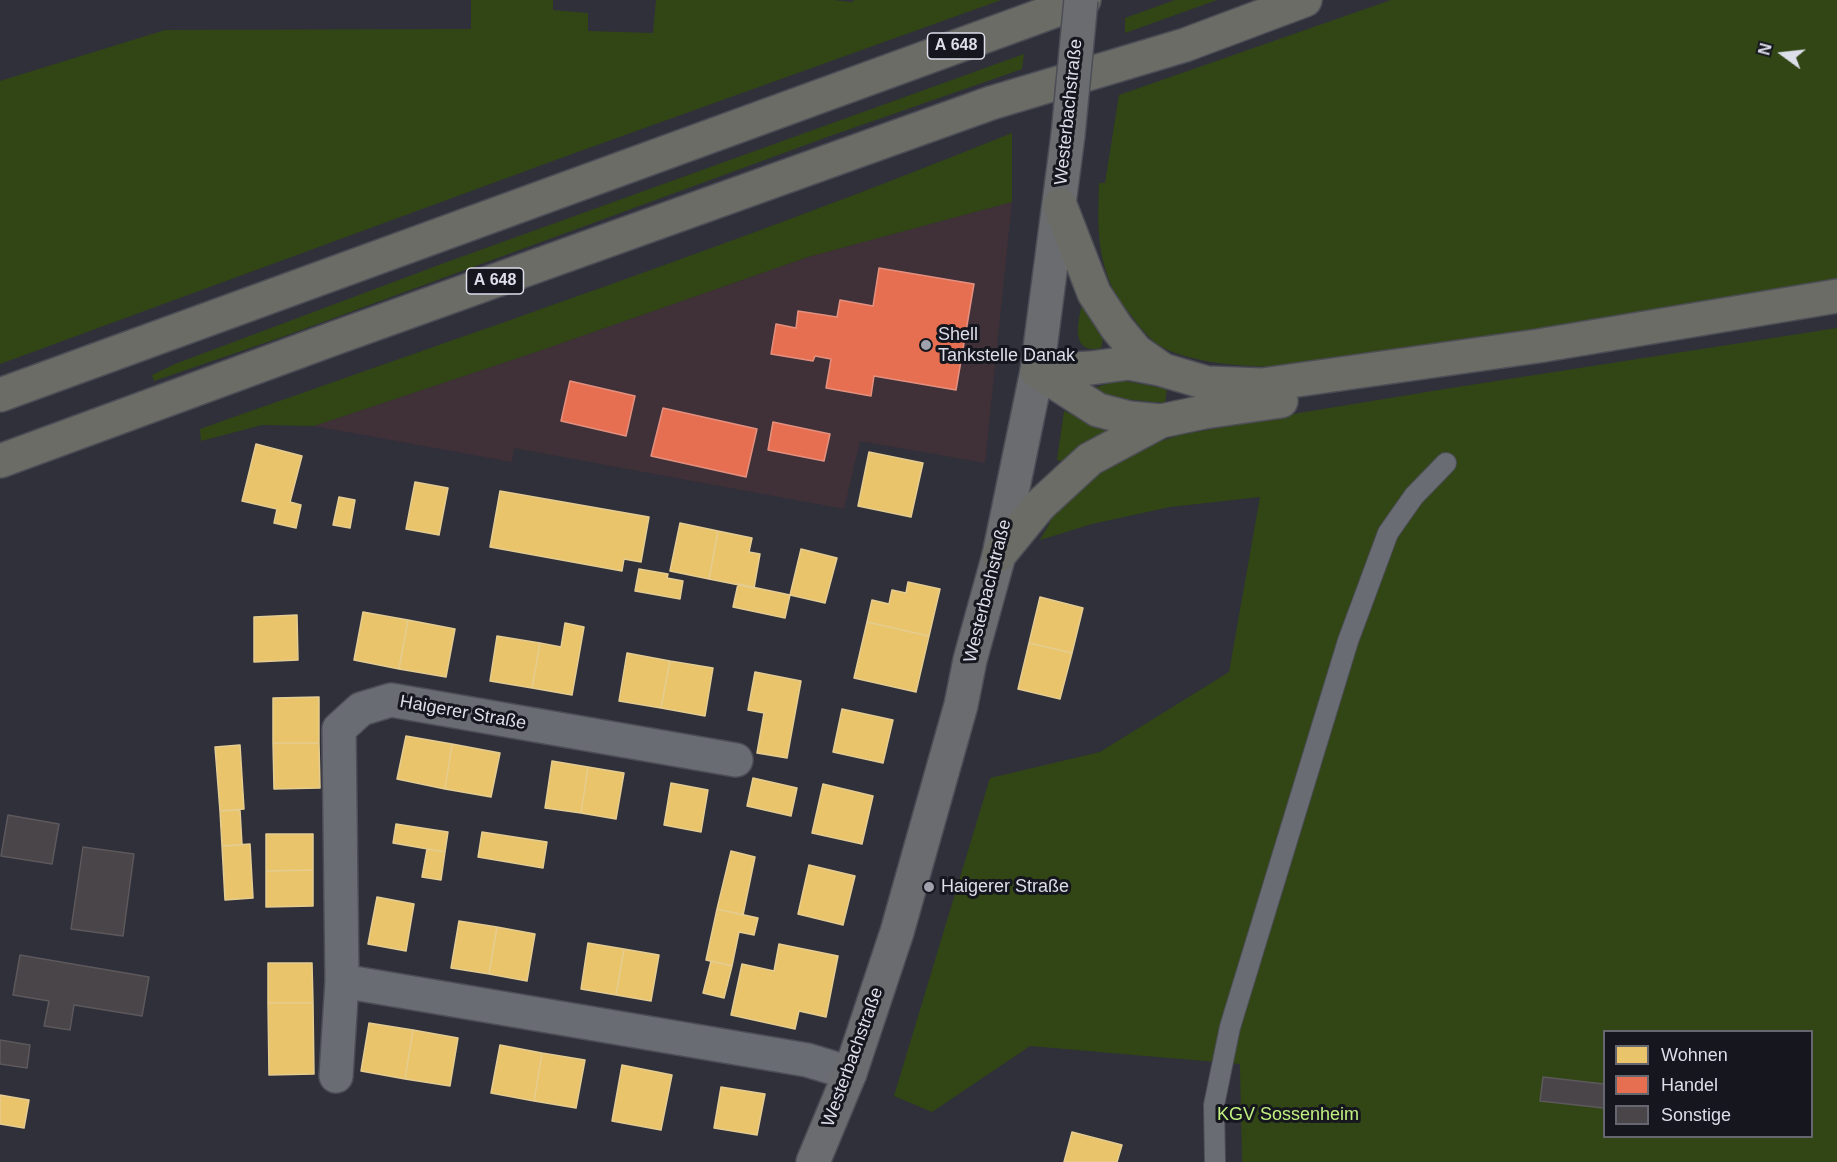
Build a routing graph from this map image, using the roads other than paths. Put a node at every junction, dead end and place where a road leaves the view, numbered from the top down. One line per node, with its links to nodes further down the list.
1 (1082, 0): 3 (main road, Westerbachstraße, bridge); 8 (highway, A 648)
2 (1305, 0): 10 (highway, A 648)
3 (1060, 205): 6 (highway); 7 (main road, Westerbachstraße)
4 (1837, 296): 6 (highway)
5 (1837, 316): 9 (highway)
6 (1162, 370): 7 (highway)
7 (1036, 371): 9 (highway); 12 (main road, Westerbachstraße)
8 (0, 395)
9 (1161, 420): 12 (highway)
10 (0, 461)
11 (1446, 463): 18 (lane)
12 (999, 555): 15 (main road, Westerbachstraße)
13 (736, 760): 14 (street, Haigerer Straße)
14 (342, 981): 15 (street); 16 (street, Haigerer Straße)
15 (850, 1073): 17 (main road, Westerbachstraße)
16 (336, 1076)
17 (813, 1162)
18 (1215, 1162)

